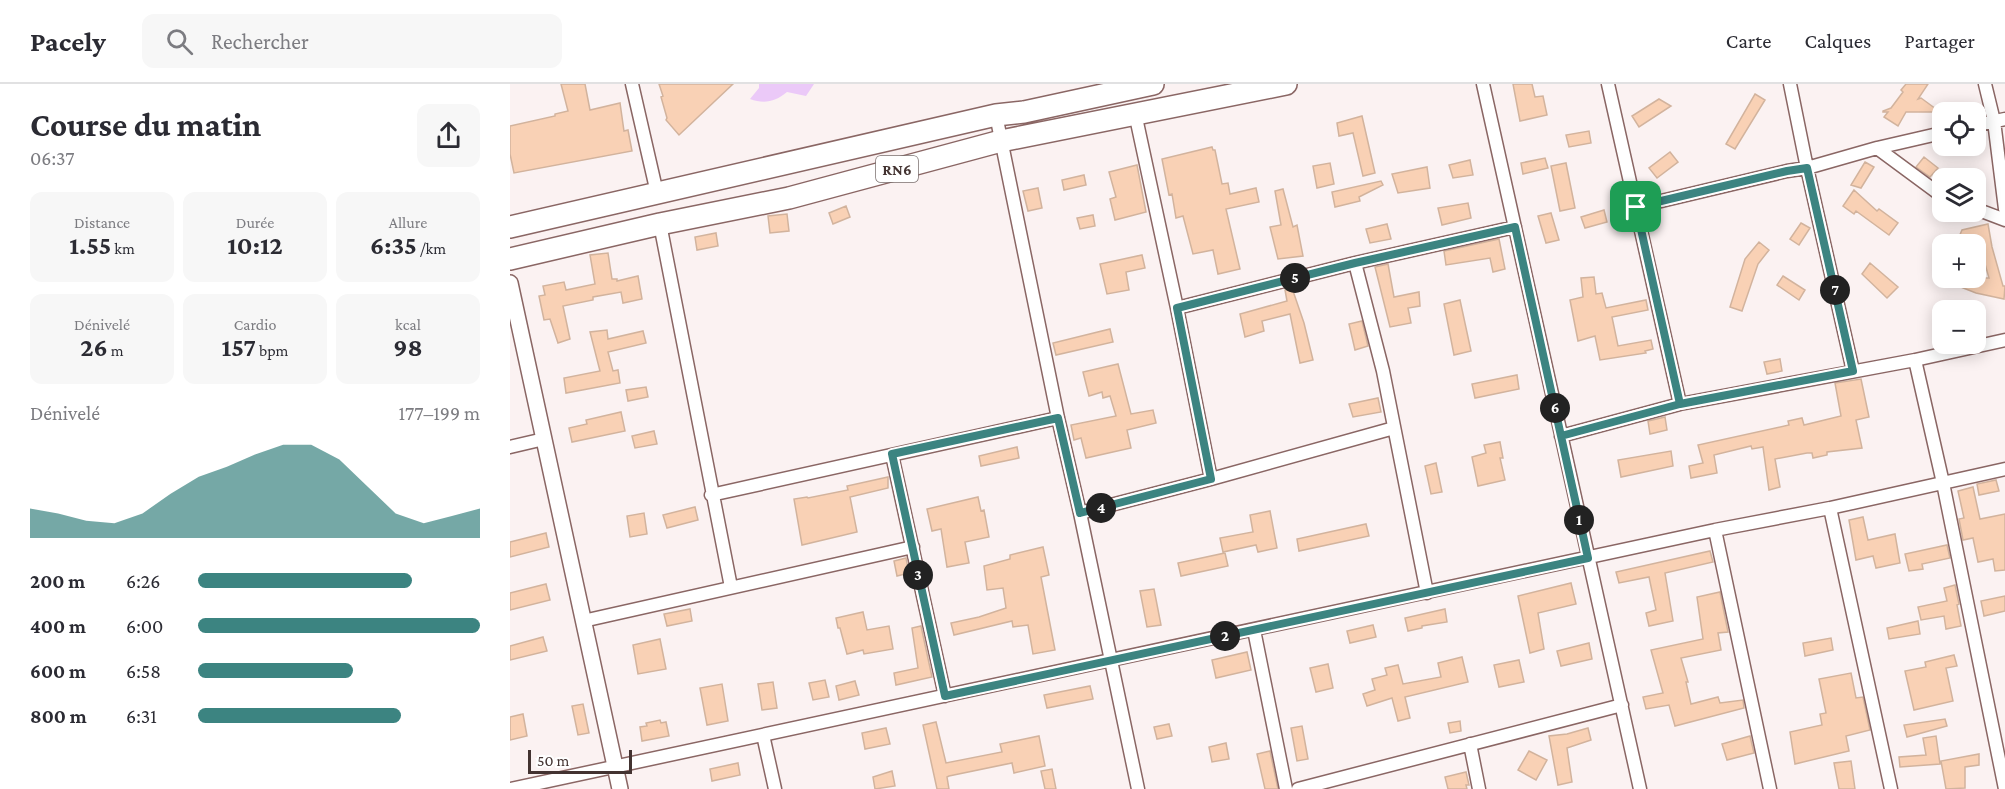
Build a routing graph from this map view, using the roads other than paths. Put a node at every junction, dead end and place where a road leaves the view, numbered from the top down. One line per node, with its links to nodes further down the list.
1 (632, 84): 16 (street)
2 (1152, 84): 9 (highway, RN6)
3 (1286, 84): 8 (highway, RN6)
4 (1484, 84): 23 (street)
5 (1608, 84): 17 (street)
6 (1790, 84): 14 (street)
7 (1985, 84): 10 (street)
8 (1135, 113): 12 (highway, RN6); 27 (street)
9 (996, 115): 12 (street); 16 (highway, RN6)
10 (2000, 120): 18 (street)
11 (1932, 135): 13 (street)
12 (1001, 141): 21 (highway, RN6); 32 (street)
13 (1877, 148): 14 (street); 15 (street)
14 (1807, 168): 17 (street); 30 (street)
15 (1932, 189)
16 (657, 193): 22 (highway, RN6)
17 (1636, 207): 31 (street)
18 (2005, 209)
19 (1986, 213): 20 (street)
20 (2005, 220)
21 (660, 224): 24 (highway, RN6); 41 (street)
22 (510, 227)
23 (1515, 227): 25 (street); 34 (street)
24 (510, 259)
25 (1355, 263): 27 (street); 33 (street)
26 (510, 283): 35 (street)
27 (1177, 308): 39 (street)
28 (2005, 340): 29 (street)
29 (1915, 360): 30 (street); 40 (street)
30 (1853, 371): 31 (street)
31 (1680, 404): 34 (street)
32 (1058, 418): 37 (street); 43 (street)
33 (1394, 428): 39 (street); 48 (street)
34 (1561, 436): 46 (street)
35 (544, 439): 36 (street); 49 (street)
36 (510, 447)
37 (892, 454): 41 (street); 45 (street)
38 (2005, 469): 40 (street)
39 (1211, 479): 43 (street)
40 (1943, 483): 42 (street); 67 (street)
41 (711, 495): 47 (street)
42 (1830, 508): 44 (street); 66 (street)
43 (1080, 513): 51 (street)
44 (1715, 530): 46 (street); 65 (street)
45 (913, 547): 47 (street); 52 (street)
46 (1588, 558): 48 (street); 53 (street)
47 (731, 588): 49 (street)
48 (1427, 593): 50 (street)
49 (583, 621): 56 (street)
50 (1254, 630): 51 (street); 61 (street)
51 (1111, 661): 52 (street); 60 (street)
52 (945, 696): 54 (street)
53 (1622, 705): 55 (street); 64 (street)
54 (763, 735): 56 (street); 59 (street)
55 (1470, 744): 62 (street); 63 (street)
56 (615, 767): 57 (street); 58 (street)
57 (512, 789)
58 (620, 789)
59 (775, 789)
60 (1138, 789)
61 (1286, 789)
62 (1298, 789)
63 (1479, 789)
64 (1640, 789)
65 (1770, 789)
66 (1892, 789)
67 (2005, 789)

